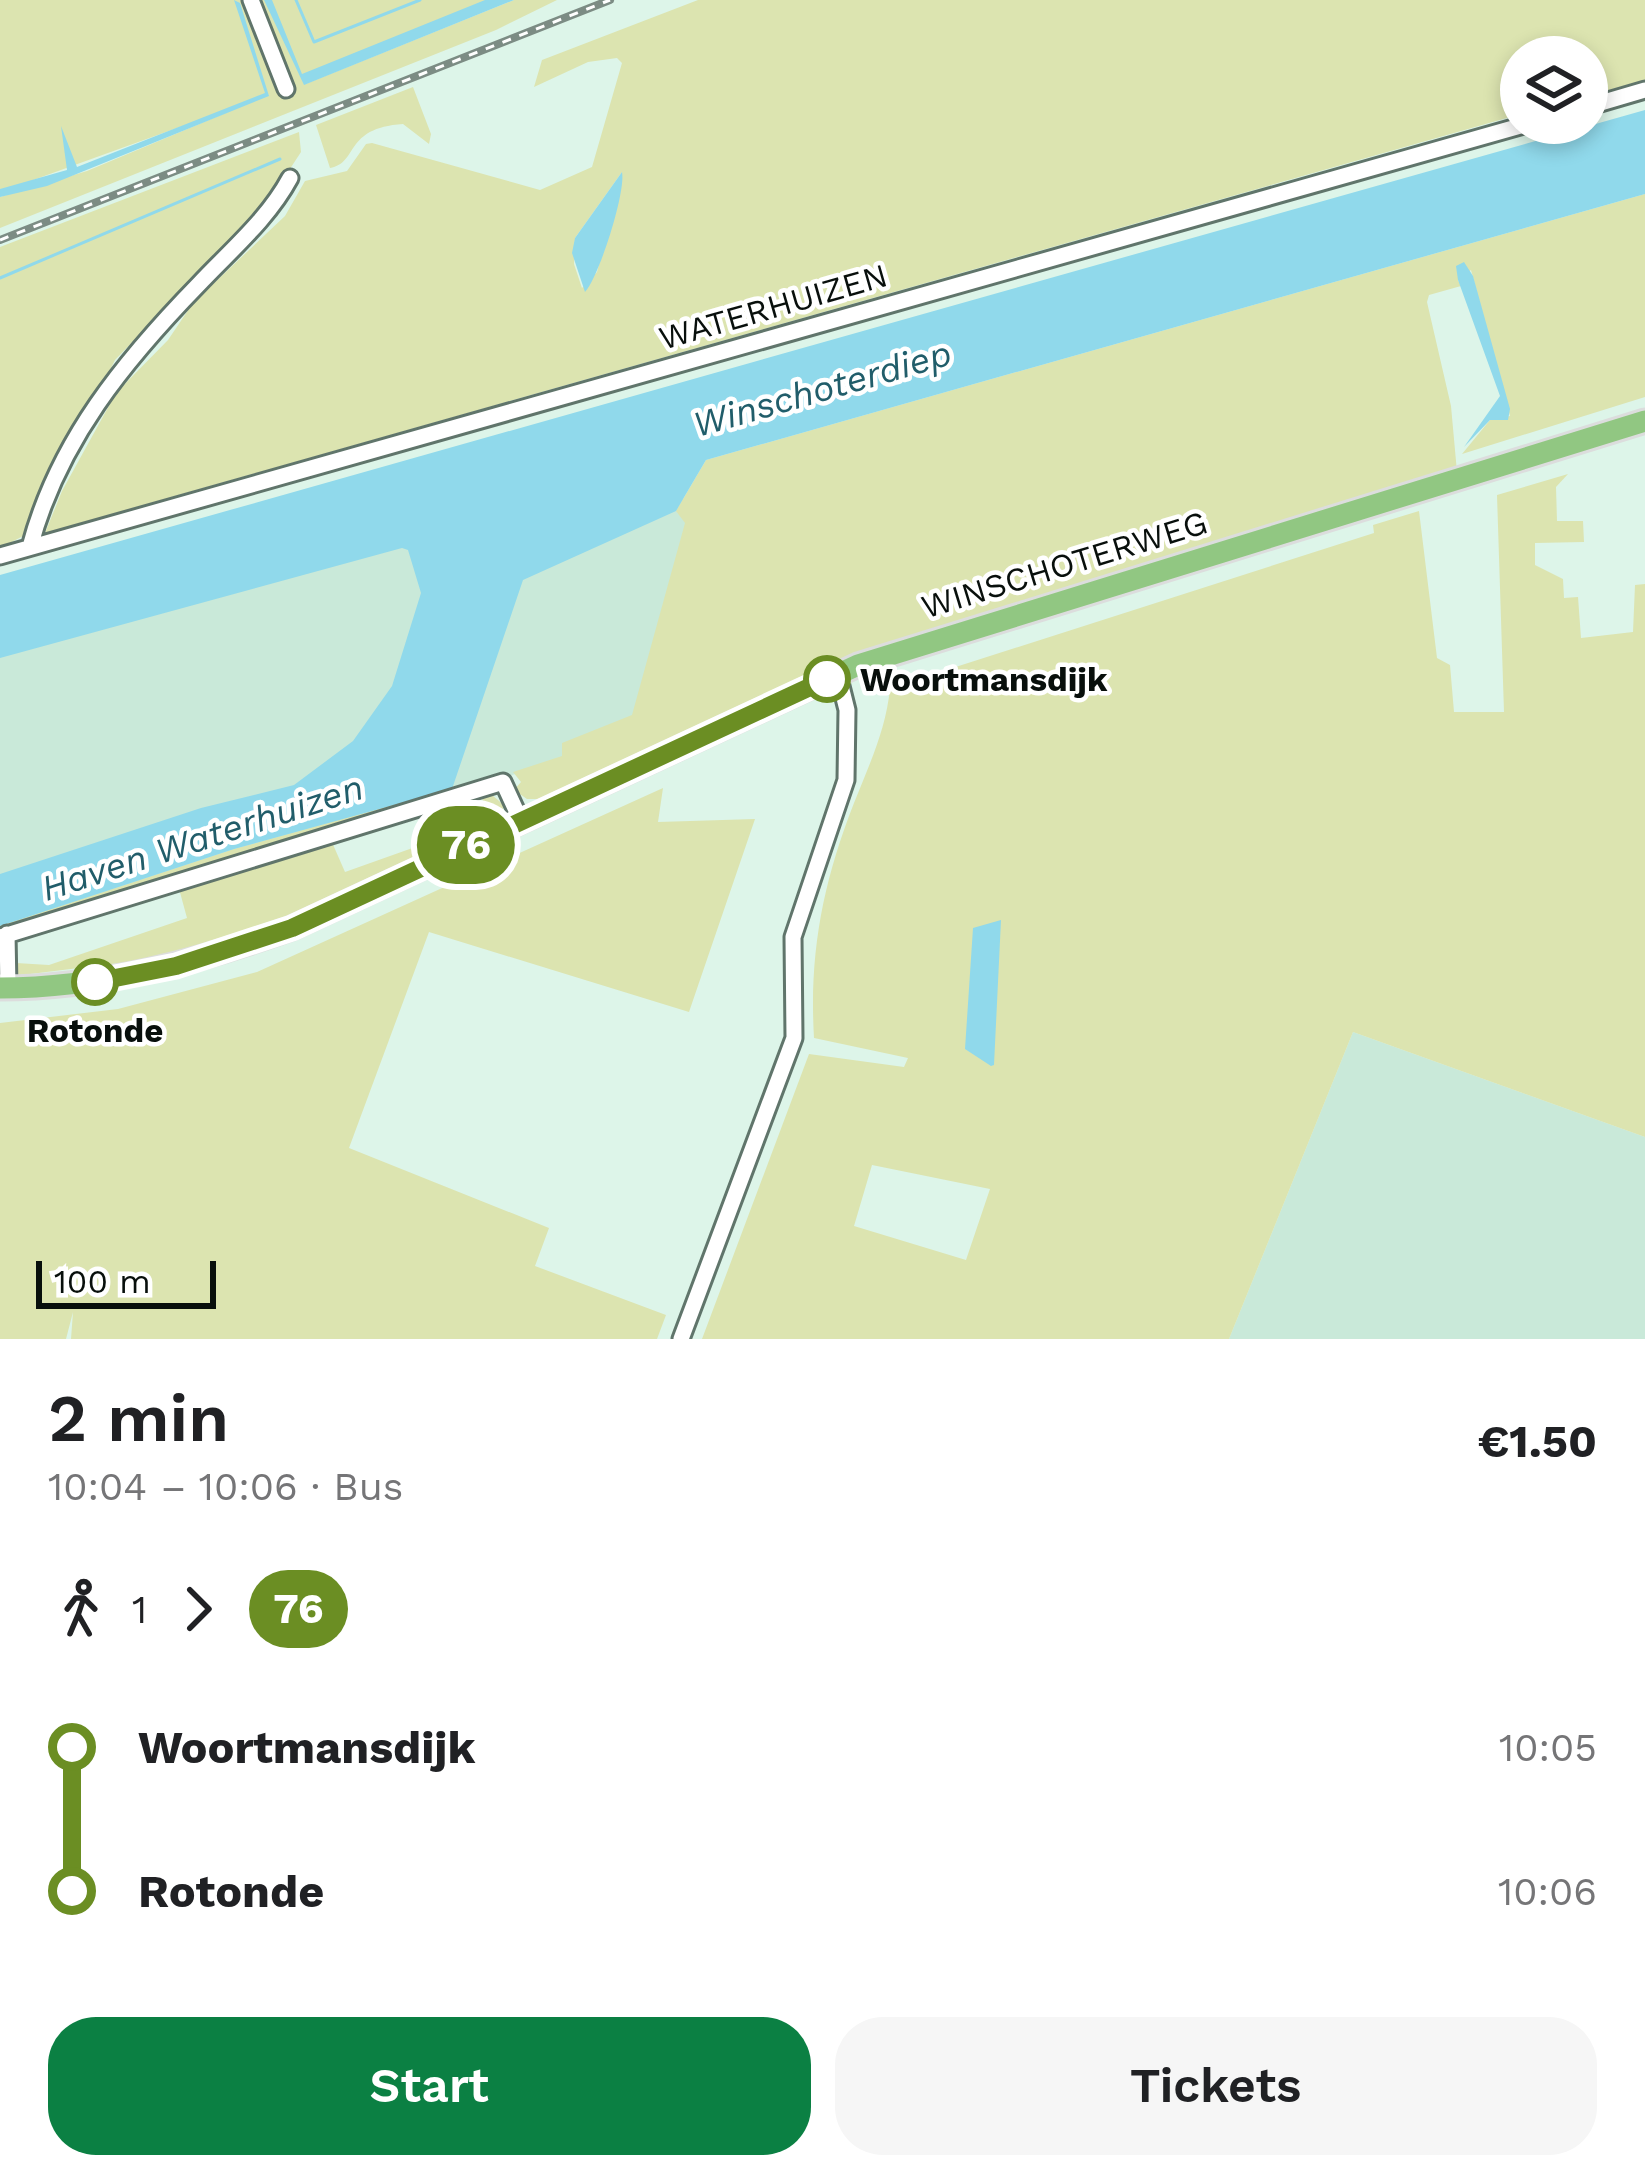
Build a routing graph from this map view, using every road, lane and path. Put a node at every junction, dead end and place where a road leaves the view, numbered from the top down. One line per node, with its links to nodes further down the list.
1 (250, 0): 2 (street)
2 (286, 89)
3 (1645, 90): 4 (street)
4 (1608, 101)
5 (1500, 132): 8 (street, WATERHUIZEN)
6 (290, 178): 8 (street)
7 (1645, 421): 10 (main road, WINSCHOTERWEG)
8 (30, 547): 9 (street, WATERHUIZEN)
9 (0, 556)
10 (838, 674): 11 (main road, WINSCHOTERWEG); 14 (street)
11 (520, 819): 12 (street, WINSCHOTERWEG); 13 (main road, WINSCHOTERWEG)
12 (4, 936): 13 (street, WINSCHOTERWEG)
13 (3, 991)
14 (681, 1339)

